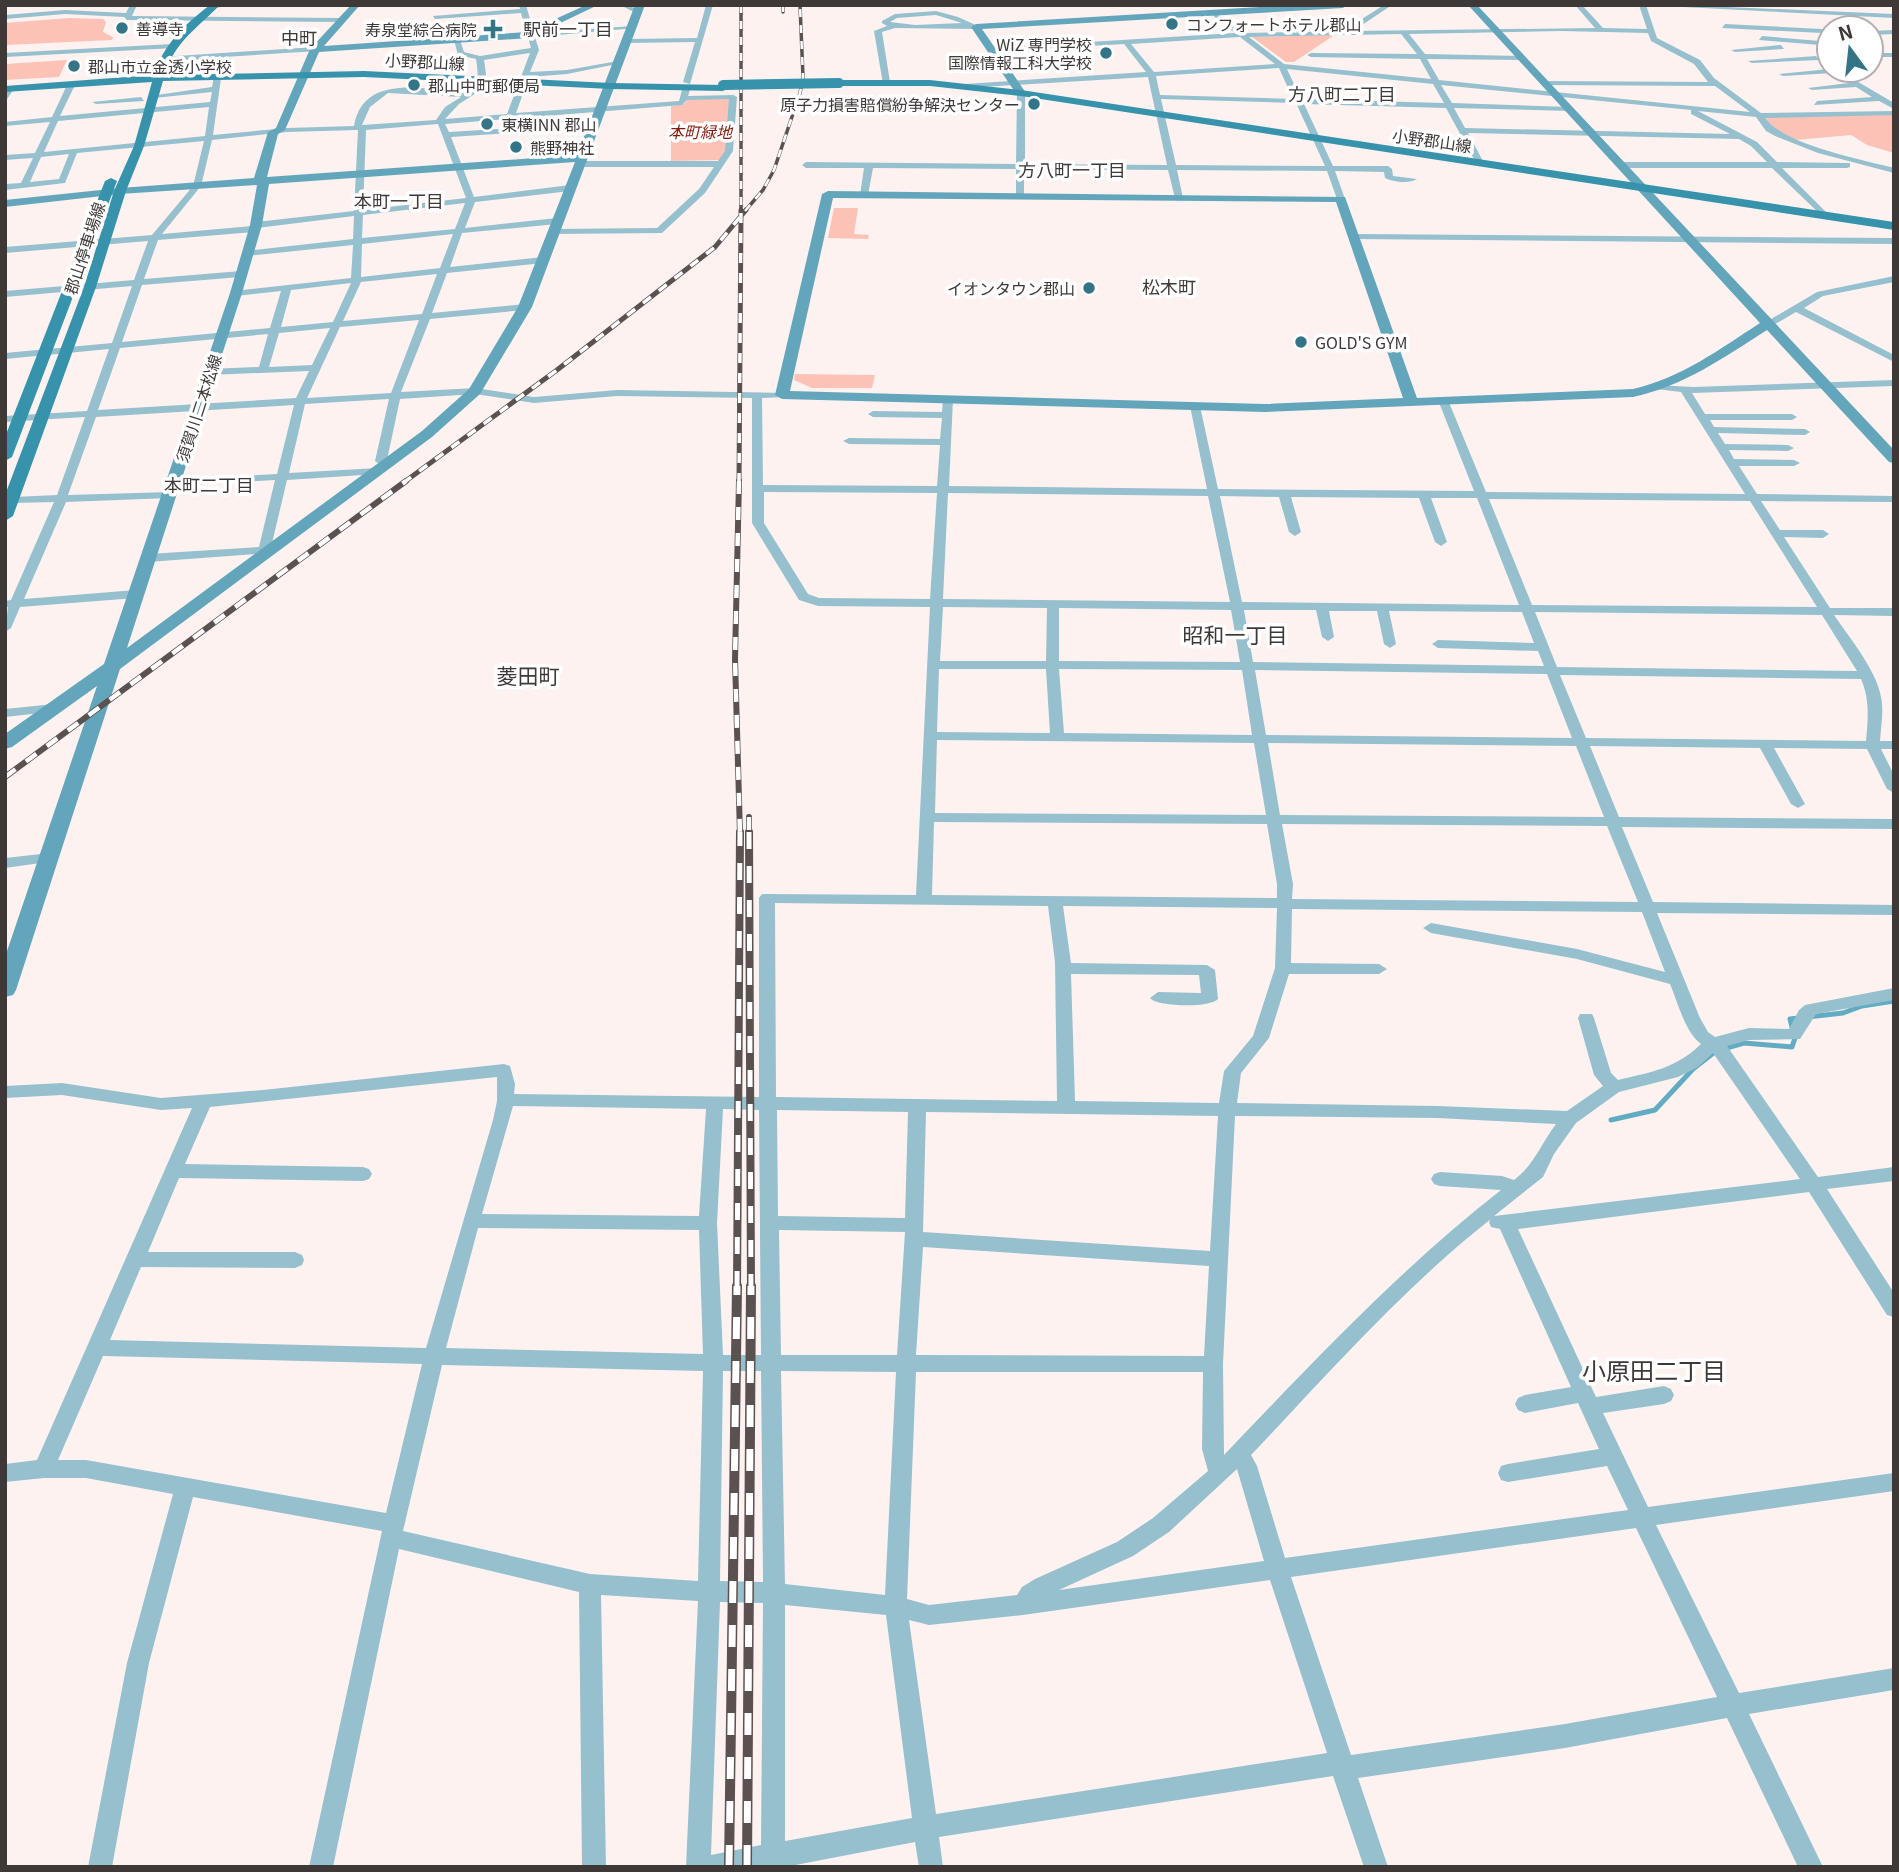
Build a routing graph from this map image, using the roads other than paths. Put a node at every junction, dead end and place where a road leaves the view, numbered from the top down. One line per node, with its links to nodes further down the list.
1 (11, 5): 27 (street)
2 (31, 5): 24 (street)
3 (134, 5): 25 (street)
4 (204, 5): 29 (main road, 郡山停車場線)
5 (230, 5): 16 (street)
6 (356, 5): 30 (street, 須賀川二本松線)
7 (594, 5): 39 (street)
8 (622, 5): 19 (street)
9 (710, 5): 42 (street)
10 (1343, 5): 23 (street)
11 (1389, 5): 37 (street)
12 (1472, 5): 36 (street)
13 (1578, 5): 34 (street)
14 (1642, 5): 35 (street)
15 (1683, 5): 20 (street)
16 (215, 6): 29 (main road, 郡山停車場線)
17 (1856, 6): 21 (street)
18 (522, 8): 28 (street); 39 (street)
19 (639, 8): 33 (street)
20 (1770, 8): 22 (street)
21 (1894, 9)
22 (1817, 12): 26 (street)
23 (1213, 13): 32 (street); 40 (street)
24 (27, 15): 25 (street); 27 (street)
25 (127, 15): 29 (street)
26 (1894, 16)
27 (6, 17)
28 (435, 17)
29 (194, 18): 30 (street); 57 (main road, 郡山停車場線)
30 (341, 20): 52 (street, 須賀川二本松線)
31 (1725, 26): 44 (street)
32 (976, 27): 55 (street); 79 (street)
33 (632, 28): 39 (street); 45 (street)
34 (1600, 29): 35 (street); 36 (street)
35 (1651, 31): 86 (street)
36 (1496, 32): 38 (street); 63 (street)
37 (1344, 33): 38 (street); 40 (street); 43 (street)
38 (1404, 33): 61 (street)
39 (529, 35): 47 (street); 54 (street)
40 (1242, 36): 48 (street); 69 (street)
41 (1762, 38): 46 (street)
42 (699, 40): 45 (street); 93 (street)
43 (1333, 40)
44 (1815, 40)
45 (627, 41): 68 (street)
46 (1815, 41)
47 (457, 42): 52 (street); 62 (street)
48 (1126, 42): 55 (street); 71 (street)
49 (1791, 46): 51 (street)
50 (1322, 47): 58 (street)
51 (1778, 47): 53 (street); 65 (street)
52 (315, 49): 60 (street); 73 (street, 須賀川二本松線)
53 (1747, 49): 56 (street); 67 (street)
54 (535, 50): 62 (street); 76 (street)
55 (992, 50): 80 (street)
56 (1735, 50)
57 (166, 51): 59 (street); 60 (street); 75 (main road, 郡山停車場線)
58 (1311, 54): 61 (street); 69 (street)
59 (5, 55)
60 (221, 55): 74 (street)
61 (1422, 56): 63 (street); 81 (street)
62 (480, 58): 77 (street)
63 (1521, 58): 82 (street)
64 (1815, 58): 65 (street)
65 (1796, 59): 67 (street)
66 (1752, 61): 67 (street)
67 (1766, 61)
68 (618, 63): 76 (street); 88 (street)
69 (1282, 66): 71 (street); 81 (street); 94 (street)
70 (1815, 71): 72 (street)
71 (1151, 73): 80 (street); 100 (street)
72 (1783, 74)
73 (305, 75): 74 (main road, 小野郡山線); 77 (main road, 小野郡山線); 126 (street, 須賀川二本松線)
74 (217, 77): 75 (main road, 小野郡山線); 92 (street)
75 (154, 78): 78 (main road, 小野郡山線); 107 (main road, 郡山停車場線)
76 (523, 78): 77 (main road, 小野郡山線); 88 (main road, 小野郡山線); 116 (street)
77 (484, 80): 99 (street)
78 (102, 82): 85 (main road, 小野郡山線); 105 (street)
79 (886, 82): 83 (main road, 小野郡山線); 89 (main road, 小野郡山線)
80 (1014, 82): 89 (street); 97 (street)
81 (1435, 82): 98 (street); 109 (street)
82 (1545, 83): 84 (street); 98 (street)
83 (838, 84): 89 (main road, 小野郡山線); 93 (main road, 小野郡山線, bridge)
84 (1653, 84): 86 (street); 96 (street)
85 (71, 85): 91 (main road, 小野郡山線); 120 (street)
86 (1717, 85): 118 (street)
87 (1857, 85): 90 (street); 102 (street)
88 (611, 86): 93 (main road, 小野郡山線); 113 (street)
89 (965, 86): 97 (main road, 小野郡山線)
90 (1812, 88)
91 (7, 89): 103 (street)
92 (216, 89): 107 (street); 108 (street)
93 (686, 89): 113 (street); 138 (street)
94 (1293, 90): 95 (street); 104 (street)
95 (1306, 91)
96 (1660, 91)
97 (1021, 93): 117 (main road, 小野郡山線); 143 (street)
98 (1555, 94): 110 (street); 114 (street)
99 (469, 95): 121 (street); 124 (street)
100 (1158, 97): 104 (street); 117 (street)
101 (1666, 99): 110 (street)
102 (1880, 99): 106 (street); 112 (street)
103 (5, 100)
104 (1298, 101): 109 (street); 131 (street)
105 (96, 102): 107 (street); 119 (street)
106 (1817, 103)
107 (145, 104): 108 (street); 119 (street); 132 (main road, 郡山停車場線)
108 (214, 104): 130 (street)
109 (1448, 106): 114 (street); 125 (street)
110 (1673, 106): 111 (street)
111 (1686, 107): 118 (street); 129 (street)
112 (1894, 107)
113 (601, 108): 116 (street); 123 (street)
114 (1570, 110): 127 (street)
115 (1894, 113): 118 (street)
116 (511, 115): 121 (street)
117 (1162, 115): 131 (main road, 小野郡山線); 146 (street)
118 (1759, 115): 144 (street)
119 (91, 116): 120 (street)
120 (56, 119): 122 (street); 134 (street)
121 (440, 120): 124 (street); 128 (street)
122 (5, 124)
123 (595, 125): 128 (street); 136 (street)
124 (360, 127): 126 (street); 149 (street)
125 (1462, 130): 127 (street); 137 (street)
126 (273, 132): 130 (street); 151 (street, 須賀川二本松線)
127 (1593, 134): 129 (street); 139 (street)
128 (446, 135): 145 (street)
129 (1743, 136): 140 (street)
130 (209, 137): 132 (street); 153 (street)
131 (1317, 138): 137 (main road, 小野郡山線); 147 (street)
132 (132, 146): 133 (street); 157 (main road, 郡山停車場線); 158 (main road, 郡山停車場線)
133 (74, 151): 134 (street); 152 (street)
134 (38, 155): 135 (street); 152 (street)
135 (5, 158)
136 (580, 161): 138 (street); 145 (street); 155 (street)
137 (1480, 163): 156 (main road, 小野郡山線)
138 (720, 164): 167 (street)
139 (1621, 164): 140 (street); 156 (street)
140 (1773, 164): 144 (street); 166 (street)
141 (806, 165): 142 (street)
142 (869, 165): 143 (street); 159 (street)
143 (1020, 166): 146 (street); 160 (street)
144 (1874, 166): 148 (street)
145 (458, 167): 149 (street); 163 (street)
146 (1172, 167): 147 (street); 161 (street)
147 (1330, 169): 150 (street); 162 (street)
148 (1894, 171)
149 (359, 174): 151 (street); 165 (street)
150 (1413, 178)
151 (264, 180): 153 (street); 169 (street, 須賀川二本松線)
152 (24, 185): 154 (street)
153 (197, 186): 157 (street); 172 (street)
154 (5, 187)
155 (570, 188): 163 (street); 167 (street)
156 (1643, 188): 166 (main road, 小野郡山線); 173 (street)
157 (120, 191): 158 (street); 175 (main road, 郡山停車場線)
158 (106, 193): 164 (street); 176 (main road, 郡山停車場線)
159 (864, 195): 160 (street); 213 (street)
160 (1020, 196): 161 (street)
161 (1179, 198): 162 (street)
162 (1341, 199): 171 (street)
163 (471, 200): 165 (street); 170 (street)
164 (5, 204)
165 (357, 214): 169 (street); 177 (street)
166 (1825, 216): 168 (main road, 小野郡山線)
167 (555, 226): 170 (street); 180 (street)
168 (1894, 226)
169 (255, 227): 172 (street); 179 (street, 須賀川二本松線)
170 (460, 232): 177 (street); 181 (street)
171 (1353, 237): 173 (street); 216 (street)
172 (155, 238): 175 (street); 185 (street)
173 (1691, 240): 174 (street); 194 (street)
174 (1894, 241)
175 (106, 242): 176 (street); 186 (main road, 郡山停車場線)
176 (87, 243): 178 (street); 187 (main road, 郡山停車場線)
177 (357, 244): 179 (street); 184 (street)
178 (5, 250)
179 (247, 253): 182 (street, 須賀川二本松線)
180 (543, 260): 181 (street); 191 (street)
181 (446, 270): 184 (street); 193 (street)
182 (241, 274): 185 (street); 189 (street, 須賀川二本松線)
183 (1894, 279): 192 (street)
184 (356, 280): 188 (street); 195 (street)
185 (139, 282): 186 (street); 198 (street)
186 (90, 286): 187 (street); 199 (main road, 郡山停車場線)
187 (71, 288): 190 (street); 200 (main road, 郡山停車場線)
188 (287, 288): 189 (street); 196 (street)
189 (236, 293): 197 (street, 須賀川二本松線)
190 (5, 294)
191 (524, 307): 193 (street); 210 (street)
192 (1797, 308): 194 (street); 202 (street)
193 (427, 317): 195 (street); 211 (street)
194 (1766, 325): 207 (street); 208 (street)
195 (337, 326): 196 (street); 203 (street)
196 (274, 332): 197 (street); 204 (street)
197 (221, 337): 198 (street); 205 (street, 須賀川二本松線)
198 (116, 346): 199 (street); 220 (street)
199 (67, 350): 200 (street); 222 (main road, 郡山停車場線)
200 (45, 352): 201 (street); 225 (main road, 郡山停車場線)
201 (5, 356)
202 (1894, 359)
203 (316, 368): 204 (street); 215 (street)
204 (263, 370): 205 (street)
205 (209, 372): 218 (street, 須賀川二本松線)
206 (1894, 383): 207 (street)
207 (1826, 385): 209 (street); 234 (street)
208 (1660, 387): 209 (street); 214 (street)
209 (1685, 390): 223 (street)
210 (475, 391): 211 (street); 212 (street); 237 (street)
211 (395, 395): 215 (street); 237 (street)
212 (757, 395): 213 (street); 239 (street)
213 (782, 395): 219 (street)
214 (1443, 400): 216 (street); 245 (street)
215 (300, 401): 218 (street); 238 (street)
216 (1411, 402): 217 (street)
217 (1195, 406): 219 (street); 242 (street)
218 (198, 407): 220 (street); 240 (street, 須賀川二本松線)
219 (948, 407): 221 (street); 230 (street)
220 (90, 413): 222 (street); 247 (street)
221 (873, 414)
222 (43, 416): 225 (street); 249 (main road, 郡山停車場線)
223 (1702, 417): 224 (street); 227 (street)
224 (1792, 417)
225 (22, 418): 226 (street); 233 (main road, 郡山停車場線)
226 (5, 419)
227 (1710, 430): 228 (street); 231 (street)
228 (1805, 432)
229 (849, 441): 230 (street)
230 (946, 442): 241 (street)
231 (1720, 447): 232 (street); 235 (street)
232 (1788, 448)
233 (5, 457)
234 (1894, 459)
235 (1730, 462): 236 (street); 246 (street)
236 (1794, 463)
237 (382, 468): 238 (street); 255 (street)
238 (281, 476): 240 (street); 255 (street)
239 (758, 488): 241 (street); 258 (street)
240 (172, 489): 247 (street); 256 (street, 須賀川二本松線)
241 (943, 490): 242 (street); 258 (street)
242 (1211, 492): 243 (street); 261 (street)
243 (1284, 493): 244 (street); 251 (street)
244 (1424, 495): 245 (street); 254 (street)
245 (1481, 495): 246 (street); 264 (street)
246 (1752, 498): 248 (street); 252 (street)
247 (61, 499): 249 (street); 259 (street)
248 (1894, 499)
249 (13, 500): 250 (main road, 郡山停車場線)
250 (5, 516)
251 (1295, 532)
252 (1775, 533): 253 (street); 265 (street)
253 (1824, 534)
254 (1441, 542)
255 (263, 553): 256 (street); 273 (street)
256 (148, 558): 257 (street, 須賀川二本松線)
257 (136, 594): 259 (street); 273 (street, 須賀川二本松線)
258 (937, 602): 260 (street); 272 (street)
259 (10, 603): 267 (street)
260 (1053, 604): 261 (street); 274 (street)
261 (1235, 606): 262 (street); 275 (street)
262 (1322, 607): 263 (street); 268 (street)
263 (1382, 607): 264 (street); 269 (street)
264 (1526, 609): 265 (street); 271 (street)
265 (1825, 612): 266 (street); 277 (street)
266 (1894, 612)
267 (5, 628)
268 (1328, 637)
269 (1390, 644)
270 (1438, 644): 271 (street)
271 (1542, 647): 276 (street)
272 (933, 665): 274 (street); 280 (street)
273 (112, 666): 278 (street); 294 (street, 須賀川二本松線)
274 (1053, 666): 275 (street); 281 (street)
275 (1247, 666): 276 (street); 282 (street)
276 (1553, 672): 277 (street); 284 (street)
277 (1866, 675): 286 (street)
278 (54, 708): 279 (street); 283 (street)
279 (5, 713)
280 (929, 736): 281 (street); 290 (street)
281 (1058, 737): 282 (street)
282 (1258, 739): 284 (street); 291 (street)
283 (5, 743)
284 (1580, 744): 285 (street); 292 (street)
285 (1766, 746): 286 (street); 289 (street)
286 (1872, 746): 287 (street); 288 (street)
287 (1894, 746)
288 (1894, 789)
289 (1798, 804)
290 (926, 817): 291 (street); 296 (street)
291 (1274, 818): 292 (street); 298 (street)
292 (1615, 821): 293 (street); 299 (street)
293 (1894, 824)
294 (50, 858): 295 (street); 306 (street, 須賀川二本松線)
295 (5, 863)
296 (924, 899): 297 (street); 316 (street)
297 (1055, 902): 298 (street); 302 (street)
298 (1284, 904): 299 (street); 303 (street)
299 (1648, 906): 300 (street); 305 (street)
300 (1894, 910)
301 (1431, 928): 305 (street)
302 (1063, 968): 308 (street); 318 (street)
303 (1283, 968): 304 (street); 319 (street)
304 (1379, 969)
305 (1675, 980): 310 (street)
306 (5, 990)
307 (1894, 994): 310 (street)
308 (1158, 998)
309 (1586, 1018): 311 (street)
310 (1712, 1044): 311 (street); 325 (street)
311 (1614, 1087): 320 (street)
312 (5, 1092): 314 (street)
313 (507, 1100): 314 (street); 315 (street); 328 (street)
314 (203, 1102): 321 (street)
315 (715, 1103): 316 (street); 329 (street)
316 (766, 1103): 317 (street); 330 (street)
317 (917, 1105): 318 (street); 332 (street)
318 (1066, 1107): 319 (street)
319 (1227, 1110): 320 (street); 334 (street)
320 (1570, 1118): 326 (street)
321 (173, 1171): 322 (street); 333 (street)
322 (363, 1174)
323 (1894, 1174): 325 (street)
324 (1440, 1179): 326 (street)
325 (1814, 1185): 331 (street); 336 (street)
326 (1518, 1188): 327 (street)
327 (1478, 1218): 331 (street); 346 (street)
328 (471, 1221): 329 (street); 338 (street)
329 (708, 1223): 340 (street)
330 (769, 1223): 332 (street); 341 (street)
331 (1506, 1223): 344 (street)
332 (913, 1232): 334 (street); 339 (street)
333 (136, 1259): 335 (street); 337 (street)
334 (1220, 1259): 342 (street)
335 (295, 1260)
336 (1894, 1309)
337 (98, 1348): 338 (street); 348 (street)
338 (434, 1356): 340 (street); 355 (street)
339 (906, 1362): 341 (street); 342 (street); 361 (street)
340 (713, 1363): 341 (street); 358 (street)
341 (772, 1363): 359 (street)
342 (1213, 1364): 351 (street)
343 (1664, 1395): 344 (street)
344 (1586, 1400): 345 (street); 347 (street)
345 (1525, 1404)
346 (1239, 1454): 351 (street); 356 (street)
347 (1613, 1456): 350 (street); 354 (street)
348 (44, 1469): 349 (street); 353 (street)
349 (5, 1473)
350 (1508, 1473)
351 (1219, 1474): 360 (street)
352 (1894, 1482): 354 (street)
353 (185, 1488): 355 (street); 367 (street)
354 (1641, 1517): 356 (street); 363 (street)
355 (394, 1531): 357 (street); 368 (street)
356 (1278, 1571): 360 (street); 364 (street)
357 (590, 1584): 358 (street); 369 (street)
358 (709, 1592): 359 (street); 370 (street)
359 (772, 1593): 361 (street); 366 (street)
360 (1023, 1605): 361 (street)
361 (896, 1606): 365 (street)
362 (1894, 1679): 363 (street)
363 (1734, 1704): 364 (street); 374 (street)
364 (1341, 1766): 365 (street); 373 (street)
365 (926, 1830): 366 (street); 372 (street)
366 (774, 1861): 371 (street)
367 (100, 1867)
368 (321, 1867)
369 (594, 1867)
370 (698, 1867)
371 (710, 1867)
372 (931, 1867)
373 (1376, 1867)
374 (1811, 1867)

